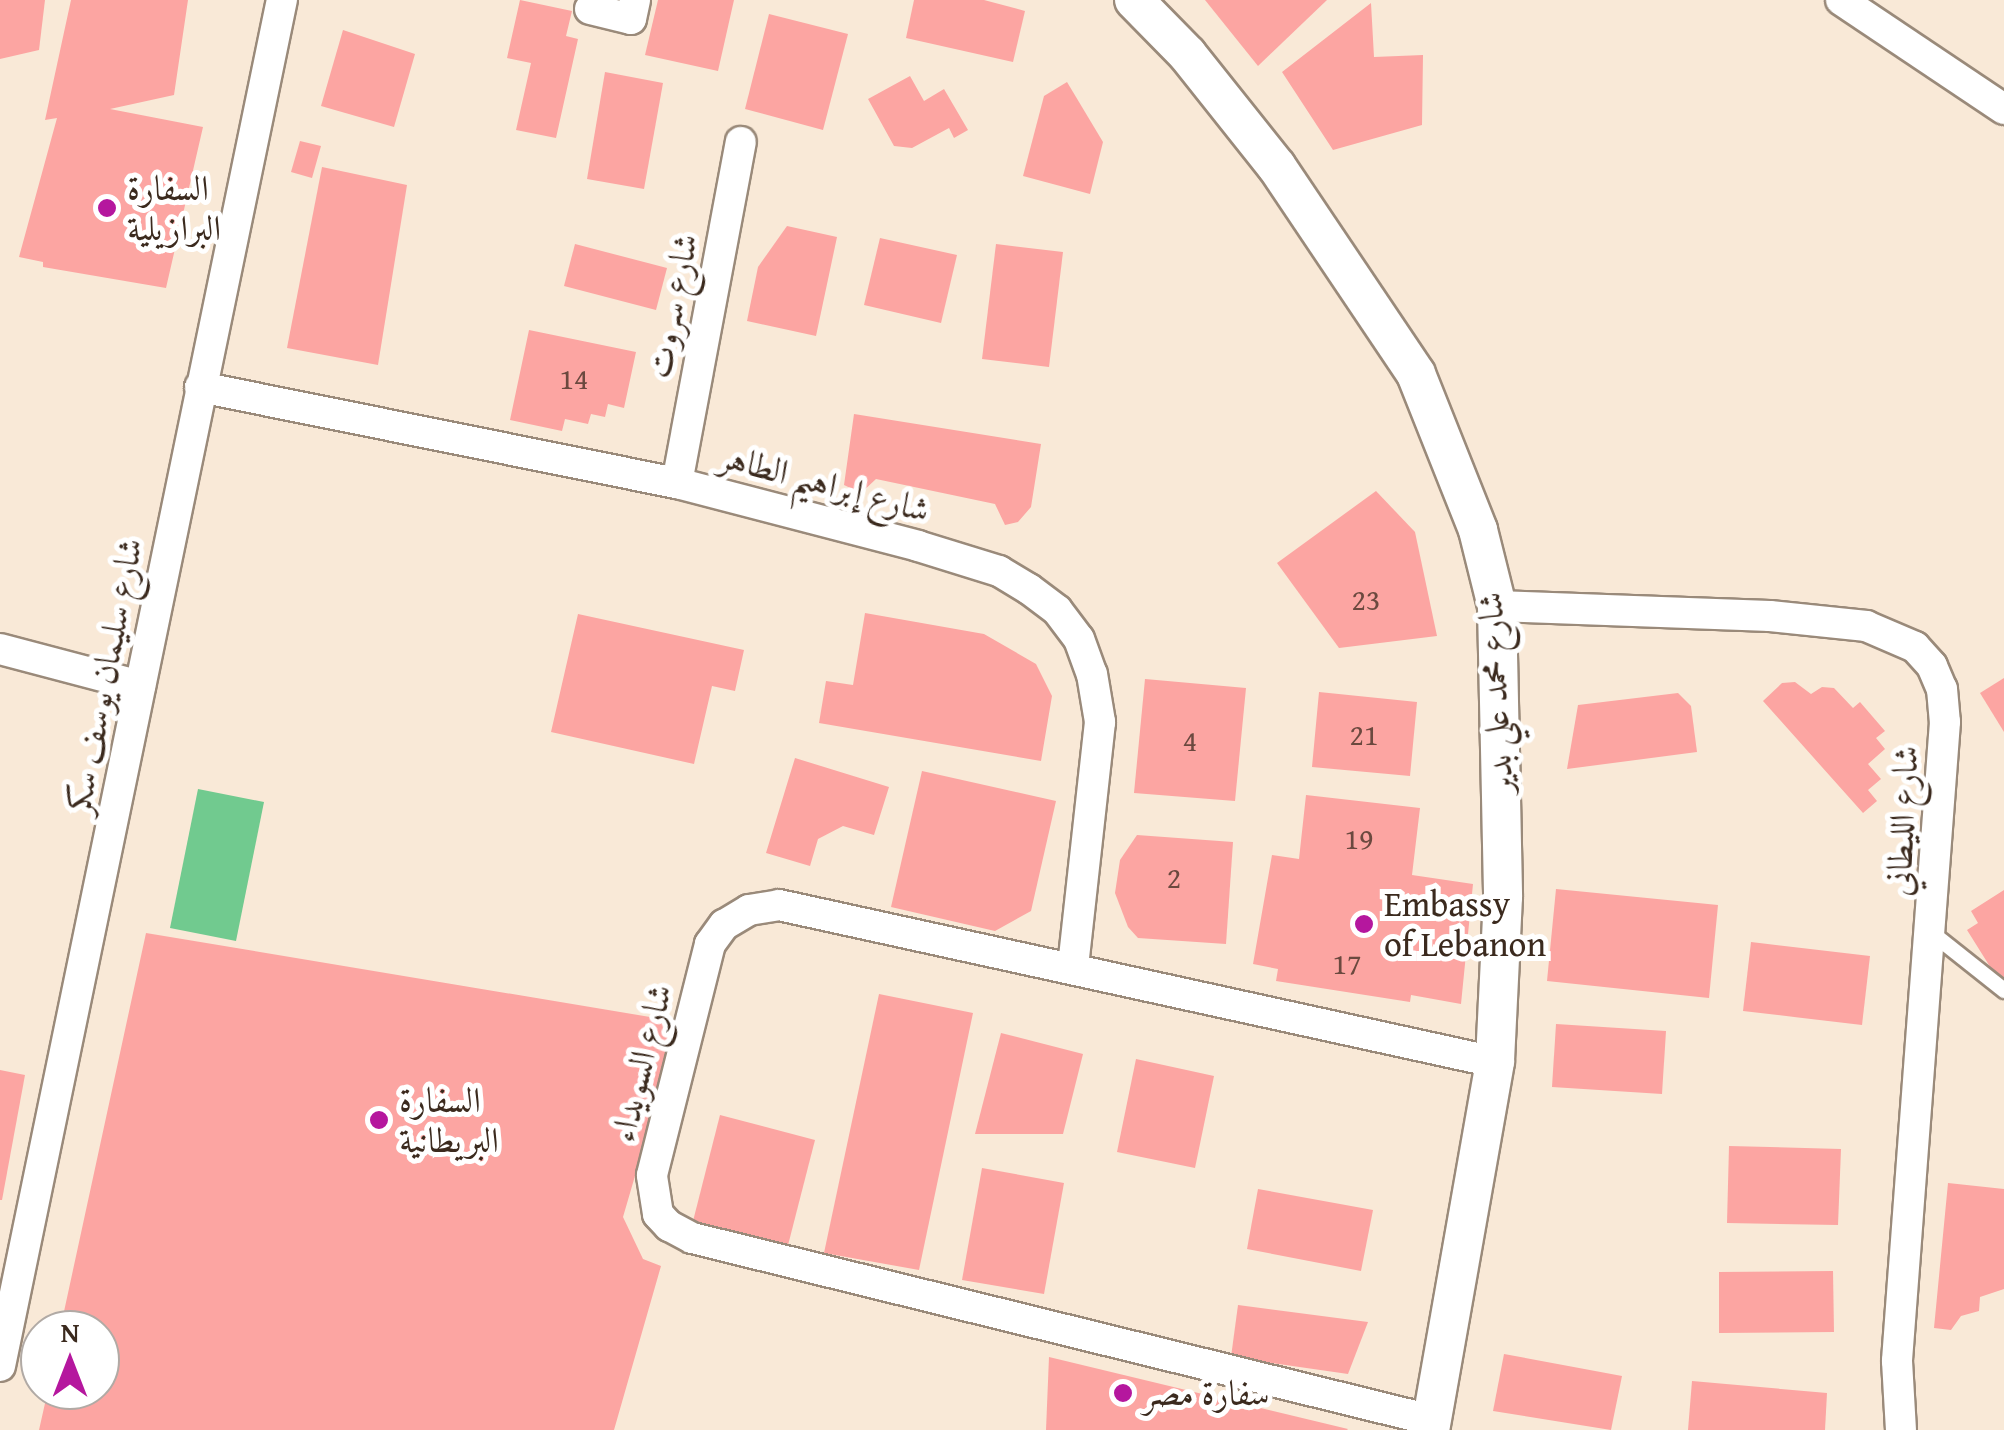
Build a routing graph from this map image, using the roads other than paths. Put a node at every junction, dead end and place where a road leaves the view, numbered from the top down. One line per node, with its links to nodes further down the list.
1 (282, 0): 8 (street, شارع سليمان يوسف سكر)
2 (635, 0): 5 (street)
3 (1134, 0): 10 (street, شارع محمد علي بدير)
4 (1841, 0): 6 (street)
5 (590, 9)
6 (2004, 109)
7 (741, 142): 9 (street, شارع سروت)
8 (200, 387): 9 (street, شارع إبراهيم الطاهر); 12 (street, شارع سليمان يوسف سكر)
9 (677, 483): 14 (street, شارع إبراهيم الطاهر)
10 (1497, 606): 13 (street, شارع الليطاني); 16 (street, شارع محمد علي بدير)
11 (0, 648): 12 (street)
12 (140, 686): 17 (street, شارع سليمان يوسف سكر)
13 (1932, 934): 15 (lane); 19 (street, شارع الليطاني)
14 (1073, 968): 16 (street, شارع السويداء); 18 (street, شارع السويداء)
15 (2004, 990)
16 (1495, 1062): 18 (street, شارع محمد علي بدير)
17 (0, 1366)
18 (1430, 1425)
19 (1900, 1430)

